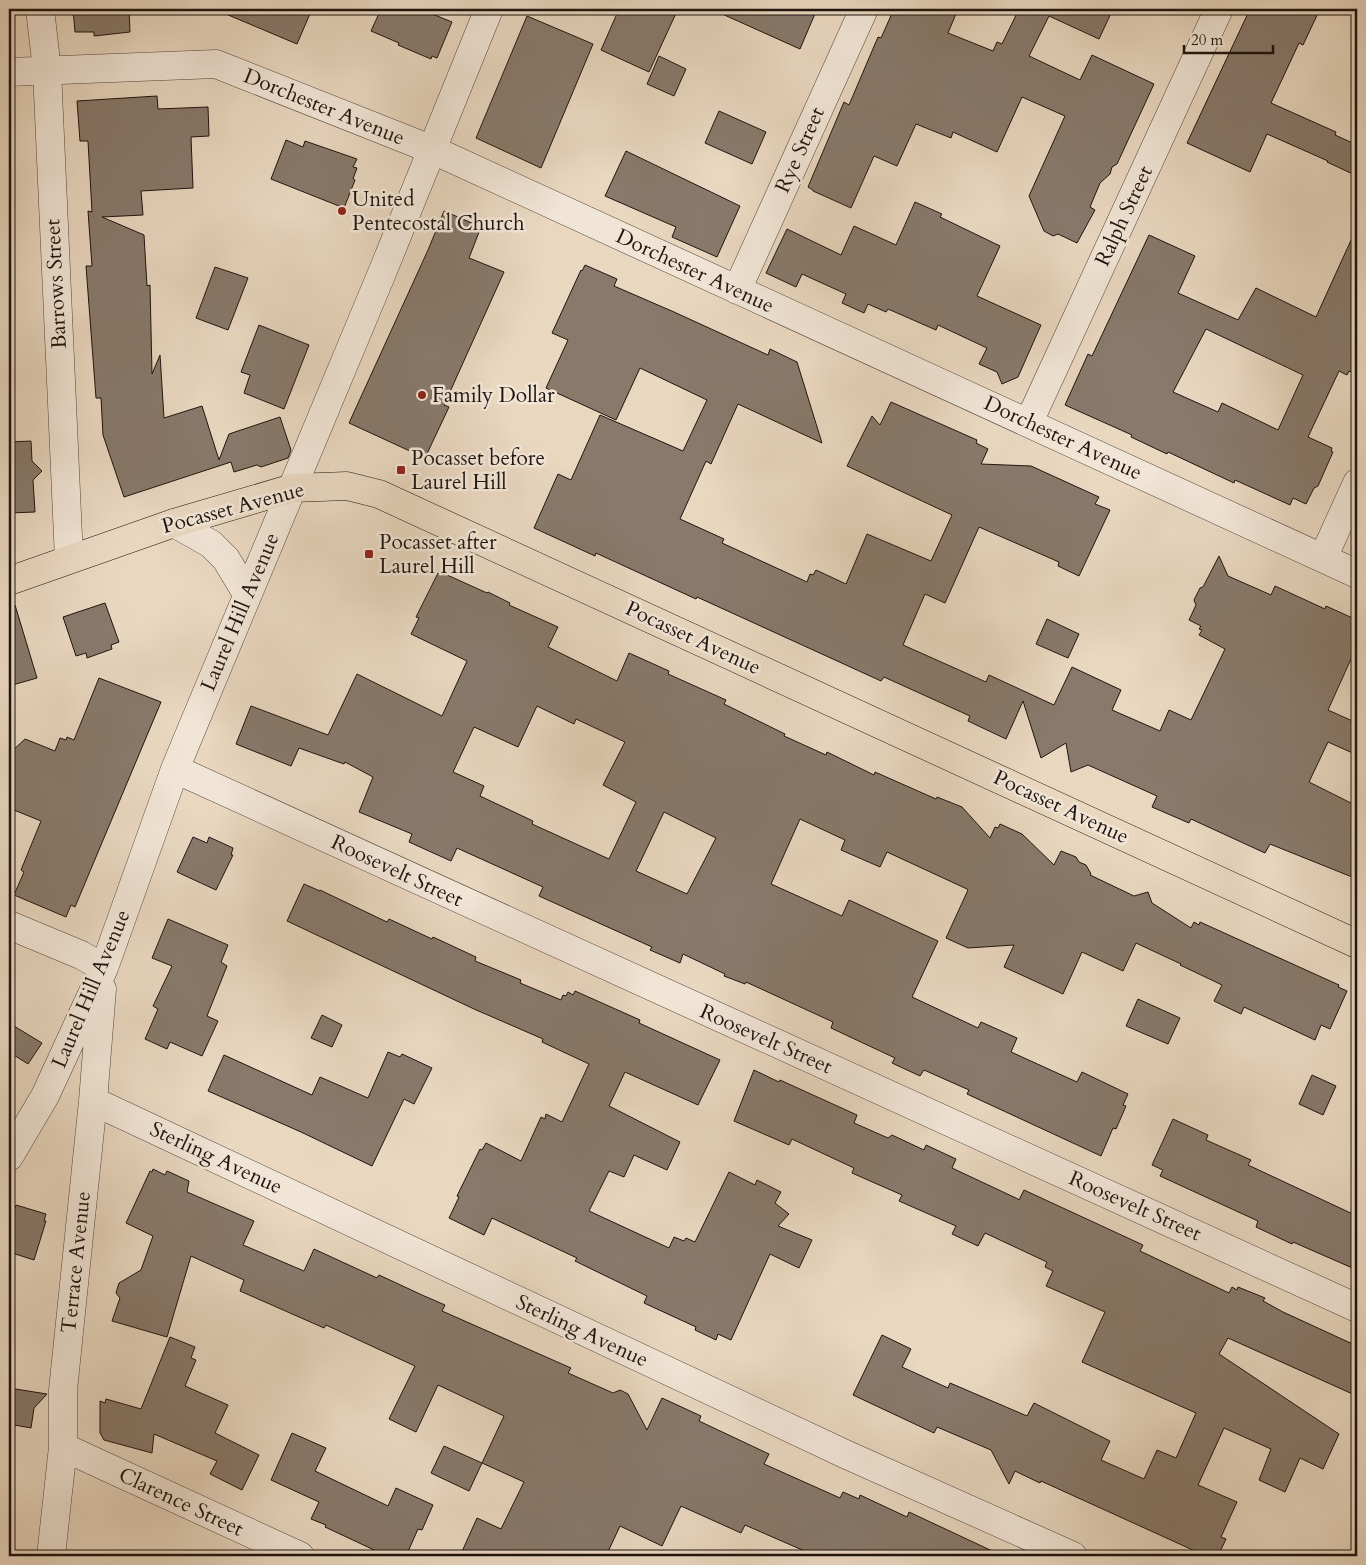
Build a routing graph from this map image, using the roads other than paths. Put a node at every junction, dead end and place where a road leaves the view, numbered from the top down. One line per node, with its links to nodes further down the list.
1 (40, 9): 5 (street, Barrows Street)
2 (488, 9): 7 (street, Laurel Hill Avenue)
3 (864, 9): 8 (street, Rye Street)
4 (1219, 9): 9 (street, Ralph Street)
5 (47, 70): 6 (street, Dorchester Avenue); 7 (street, Dorchester Avenue); 14 (street, Barrows Street)
6 (9, 72)
7 (433, 150): 8 (street, Dorchester Avenue); 11 (street, Laurel Hill Avenue)
8 (737, 290): 9 (street, Dorchester Avenue)
9 (1029, 422): 13 (street, Dorchester Avenue)
10 (1357, 483): 13 (street)
11 (292, 488): 12 (main road, Pocasset Avenue); 17 (street, Laurel Hill Avenue); 20 (main road, Pocasset Avenue)
12 (174, 523): 14 (main road, Pocasset Avenue); 17 (street)
13 (1323, 558): 15 (street, Dorchester Avenue)
14 (69, 560): 16 (main road, Pocasset Avenue)
15 (1357, 574)
16 (9, 581)
17 (248, 594): 18 (street, Laurel Hill Avenue)
18 (175, 770): 21 (street, Laurel Hill Avenue); 24 (street, Roosevelt Street)
19 (9, 925): 21 (street)
20 (1357, 944)
21 (104, 968): 22 (street, Terrace Avenue); 23 (street, Laurel Hill Avenue)
22 (93, 1101): 25 (street, Terrace Avenue); 28 (street, Sterling Avenue)
23 (9, 1157)
24 (1357, 1308)
25 (63, 1447): 26 (street, Terrace Avenue); 27 (street, Clarence Street)
26 (51, 1556)
27 (300, 1556)
28 (1073, 1556)

